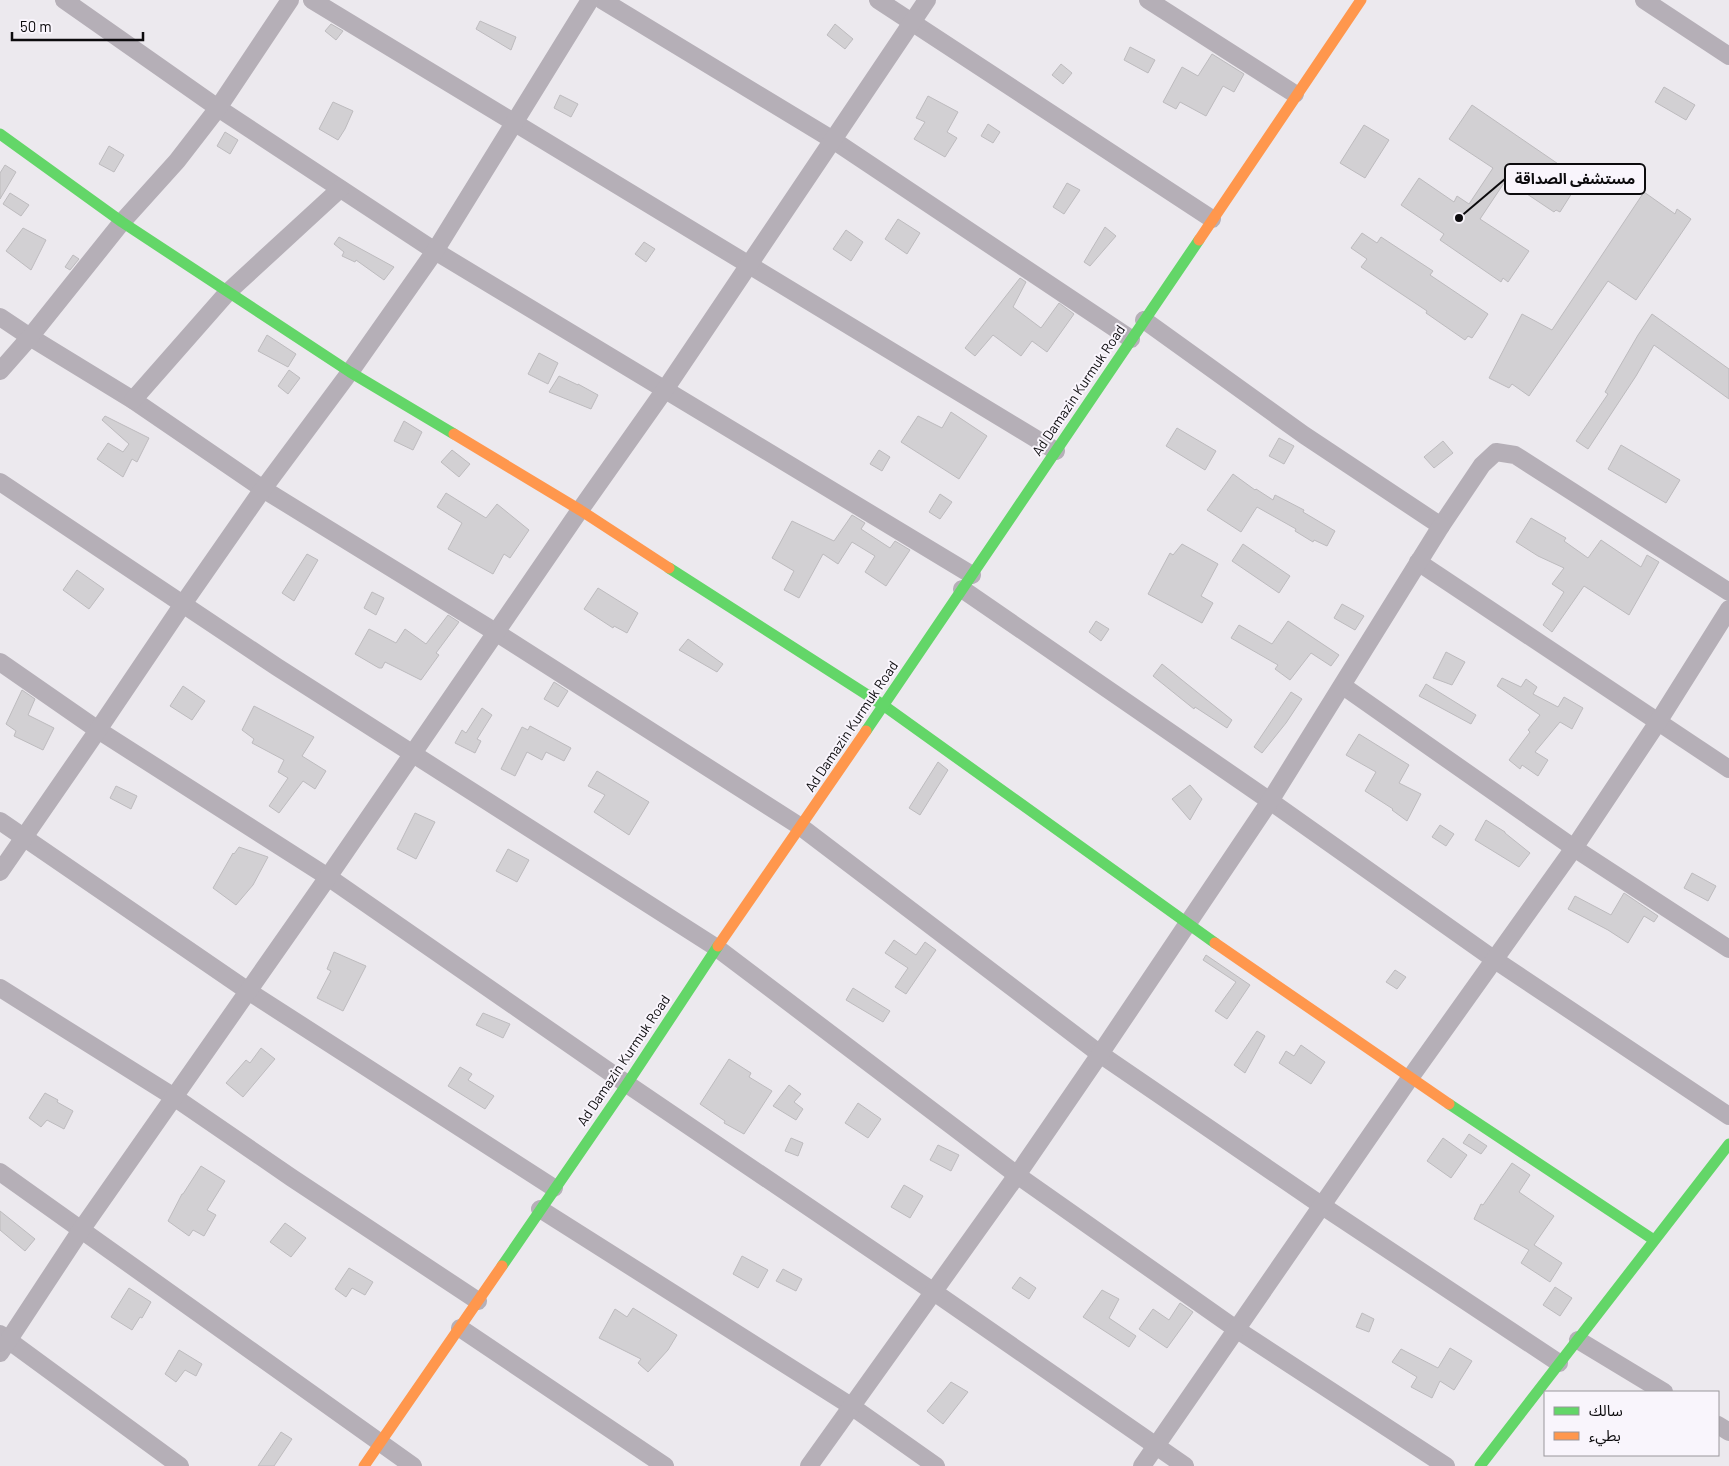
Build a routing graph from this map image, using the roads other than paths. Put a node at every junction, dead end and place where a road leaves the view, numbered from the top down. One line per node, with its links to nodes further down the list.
1 (64, 0): 14 (street)
2 (290, 0): 14 (street)
3 (312, 0): 15 (street)
4 (590, 0): 15 (street)
5 (602, 0): 17 (street)
6 (878, 0): 11 (street)
7 (927, 0): 11 (street)
8 (1148, 0): 13 (street)
9 (1361, 0): 13 (main road, Ad Damazin Kurmuk Road)
10 (1644, 0): 12 (street)
11 (913, 22): 17 (street); 19 (street)
12 (1729, 56)
13 (1295, 94): 19 (main road, Ad Damazin Kurmuk Road)
14 (218, 108): 18 (street); 20 (street)
15 (516, 122): 21 (street); 22 (street)
16 (0, 134): 20 (main road)
17 (833, 140): 22 (street); 27 (street)
18 (340, 189): 21 (street); 23 (street)
19 (1212, 219): 25 (main road, Ad Damazin Kurmuk Road)
20 (122, 222): 23 (main road); 26 (street)
21 (435, 251): 29 (street); 30 (street)
22 (750, 265): 30 (street); 32 (street)
23 (228, 292): 29 (main road); 31 (street)
24 (0, 317): 26 (street)
25 (1144, 320): 27 (main road, Ad Damazin Kurmuk Road); 36 (street)
26 (30, 337): 28 (street); 31 (street)
27 (1131, 339): 32 (main road, Ad Damazin Kurmuk Road)
28 (0, 371)
29 (350, 372): 34 (street); 35 (main road)
30 (664, 390): 35 (street); 38 (street)
31 (134, 400): 34 (street)
32 (1056, 451): 38 (main road, Ad Damazin Kurmuk Road)
33 (0, 482): 40 (street)
34 (263, 489): 40 (street); 42 (street)
35 (580, 510): 42 (street); 45 (main road)
36 (1441, 526): 37 (street); 39 (street)
37 (1418, 562): 44 (street); 46 (street)
38 (967, 582): 45 (main road, Ad Damazin Kurmuk Road); 50 (street)
39 (1729, 592)
40 (182, 604): 47 (street); 48 (street)
41 (1729, 609): 46 (street)
42 (497, 632): 48 (street); 52 (street)
43 (0, 662): 47 (street)
44 (1342, 686): 50 (street); 54 (street)
45 (883, 705): 52 (main road, Ad Damazin Kurmuk Road); 57 (main road)
46 (1658, 722): 49 (street); 54 (street)
47 (98, 730): 53 (street); 56 (street)
48 (413, 755): 56 (street); 58 (street)
49 (1729, 769)
50 (1270, 801): 57 (street); 60 (street)
51 (0, 821): 53 (street)
52 (801, 827): 58 (main road, Ad Damazin Kurmuk Road); 63 (street)
53 (24, 837): 55 (street); 62 (street)
54 (1574, 848): 59 (street); 60 (street)
55 (0, 872)
56 (328, 878): 62 (street); 65 (street)
57 (1187, 924): 63 (street); 64 (main road)
58 (717, 948): 65 (main road, Ad Damazin Kurmuk Road); 70 (street)
59 (1729, 949)
60 (1495, 960): 64 (street); 67 (street)
61 (0, 988): 66 (street)
62 (248, 991): 66 (street); 71 (street)
63 (1100, 1054): 70 (street); 72 (street)
64 (1410, 1078): 72 (street); 75 (main road)
65 (626, 1084): 71 (main road, Ad Damazin Kurmuk Road); 76 (street)
66 (174, 1097): 74 (street); 77 (street)
67 (1729, 1116)
68 (1729, 1144): 75 (main road)
69 (0, 1172): 74 (street)
70 (1017, 1175): 76 (street); 79 (street)
71 (554, 1188): 73 (main road, Ad Damazin Kurmuk Road)
72 (1321, 1206): 79 (street); 82 (street)
73 (540, 1209): 77 (main road, Ad Damazin Kurmuk Road); 84 (street)
74 (81, 1230): 81 (street); 85 (street)
75 (1654, 1240): 80 (main road)
76 (934, 1292): 84 (street); 86 (street)
77 (478, 1301): 78 (main road, Ad Damazin Kurmuk Road)
78 (460, 1328): 85 (main road, Ad Damazin Kurmuk Road); 90 (street)
79 (1236, 1329): 86 (street); 95 (street)
80 (1578, 1340): 82 (main road); 83 (street)
81 (3, 1342): 87 (street)
82 (1560, 1364): 96 (main road)
83 (1662, 1391)
84 (851, 1406): 91 (street); 92 (street)
85 (380, 1443): 88 (main road, Ad Damazin Kurmuk Road); 89 (street)
86 (1155, 1446): 93 (street); 94 (street)
87 (180, 1466)
88 (364, 1466)
89 (413, 1466)
90 (665, 1466)
91 (809, 1466)
92 (936, 1466)
93 (1142, 1466)
94 (1185, 1466)
95 (1446, 1466)
96 (1480, 1466)

